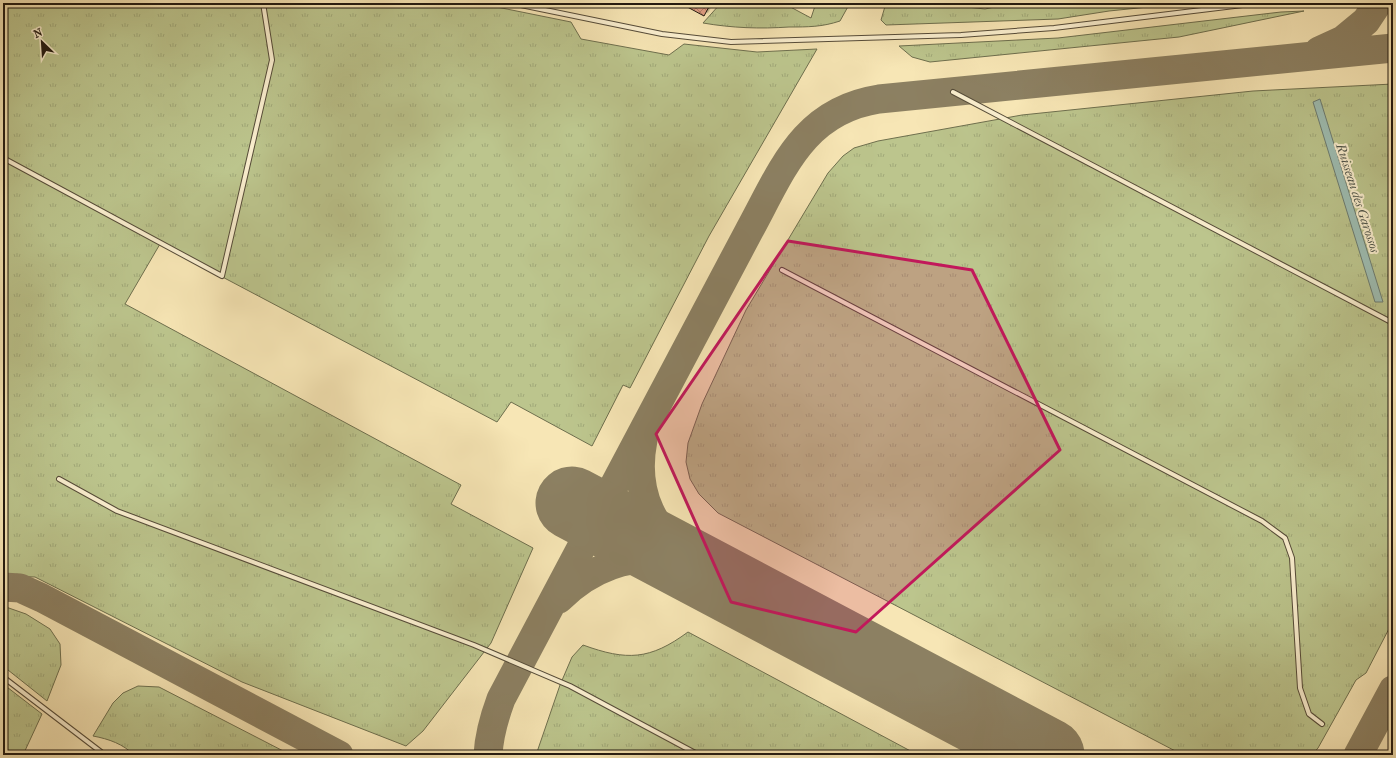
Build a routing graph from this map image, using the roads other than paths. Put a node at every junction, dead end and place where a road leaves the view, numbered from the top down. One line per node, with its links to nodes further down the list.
1 (263, 3): 5 (lane)
2 (511, 3): 3 (lane)
3 (1259, 3)
4 (953, 92): 7 (lane)
5 (3, 158)
6 (782, 270): 10 (lane)
7 (1393, 324)
8 (59, 479): 12 (lane)
9 (3, 677): 11 (lane)
10 (1322, 724)
11 (105, 755)
12 (699, 755)

